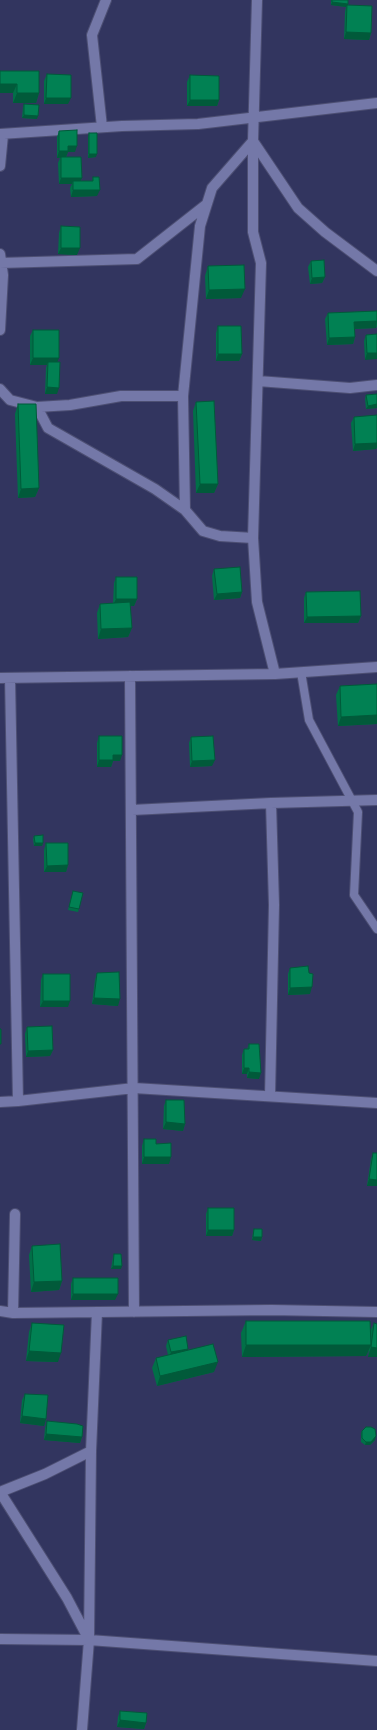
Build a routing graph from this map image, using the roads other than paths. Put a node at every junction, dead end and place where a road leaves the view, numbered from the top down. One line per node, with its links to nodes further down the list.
1 (106, 0): 5 (street)
2 (257, 0): 4 (street)
3 (377, 103): 4 (street)
4 (254, 118): 5 (street); 7 (street)
5 (102, 127): 6 (street)
6 (2, 134): 8 (street)
7 (253, 141): 9 (street); 11 (street); 13 (street)
8 (0, 166)
9 (207, 204): 10 (street); 16 (street)
10 (0, 260): 12 (street)
11 (377, 271)
12 (0, 330)
13 (258, 381): 14 (street); 19 (street)
14 (377, 385)
15 (0, 389): 17 (street)
16 (183, 396): 17 (street); 18 (street)
17 (37, 407): 18 (street)
18 (185, 510): 19 (street)
19 (253, 538): 22 (street)
20 (377, 666): 21 (street)
21 (301, 672): 22 (street); 25 (lane)
22 (275, 674): 23 (street)
23 (130, 676): 24 (street); 28 (street)
24 (5, 678): 32 (street)
25 (352, 800): 26 (street); 27 (street); 29 (lane)
26 (377, 800)
27 (270, 803): 28 (street); 31 (street)
28 (132, 810): 30 (street)
29 (377, 929)
30 (134, 1088): 31 (street); 32 (street); 38 (street)
31 (270, 1096): 34 (street)
32 (18, 1101): 33 (street)
33 (0, 1102)
34 (377, 1103)
35 (15, 1214): 40 (street)
36 (0, 1311): 40 (street)
37 (97, 1312): 38 (street); 40 (street); 41 (street)
38 (134, 1312): 39 (street)
39 (377, 1312)
40 (13, 1313)
41 (91, 1452): 43 (street); 43 (street)
42 (0, 1639): 43 (street)
43 (89, 1640): 44 (street); 45 (street)
44 (377, 1661)
45 (82, 1730)

